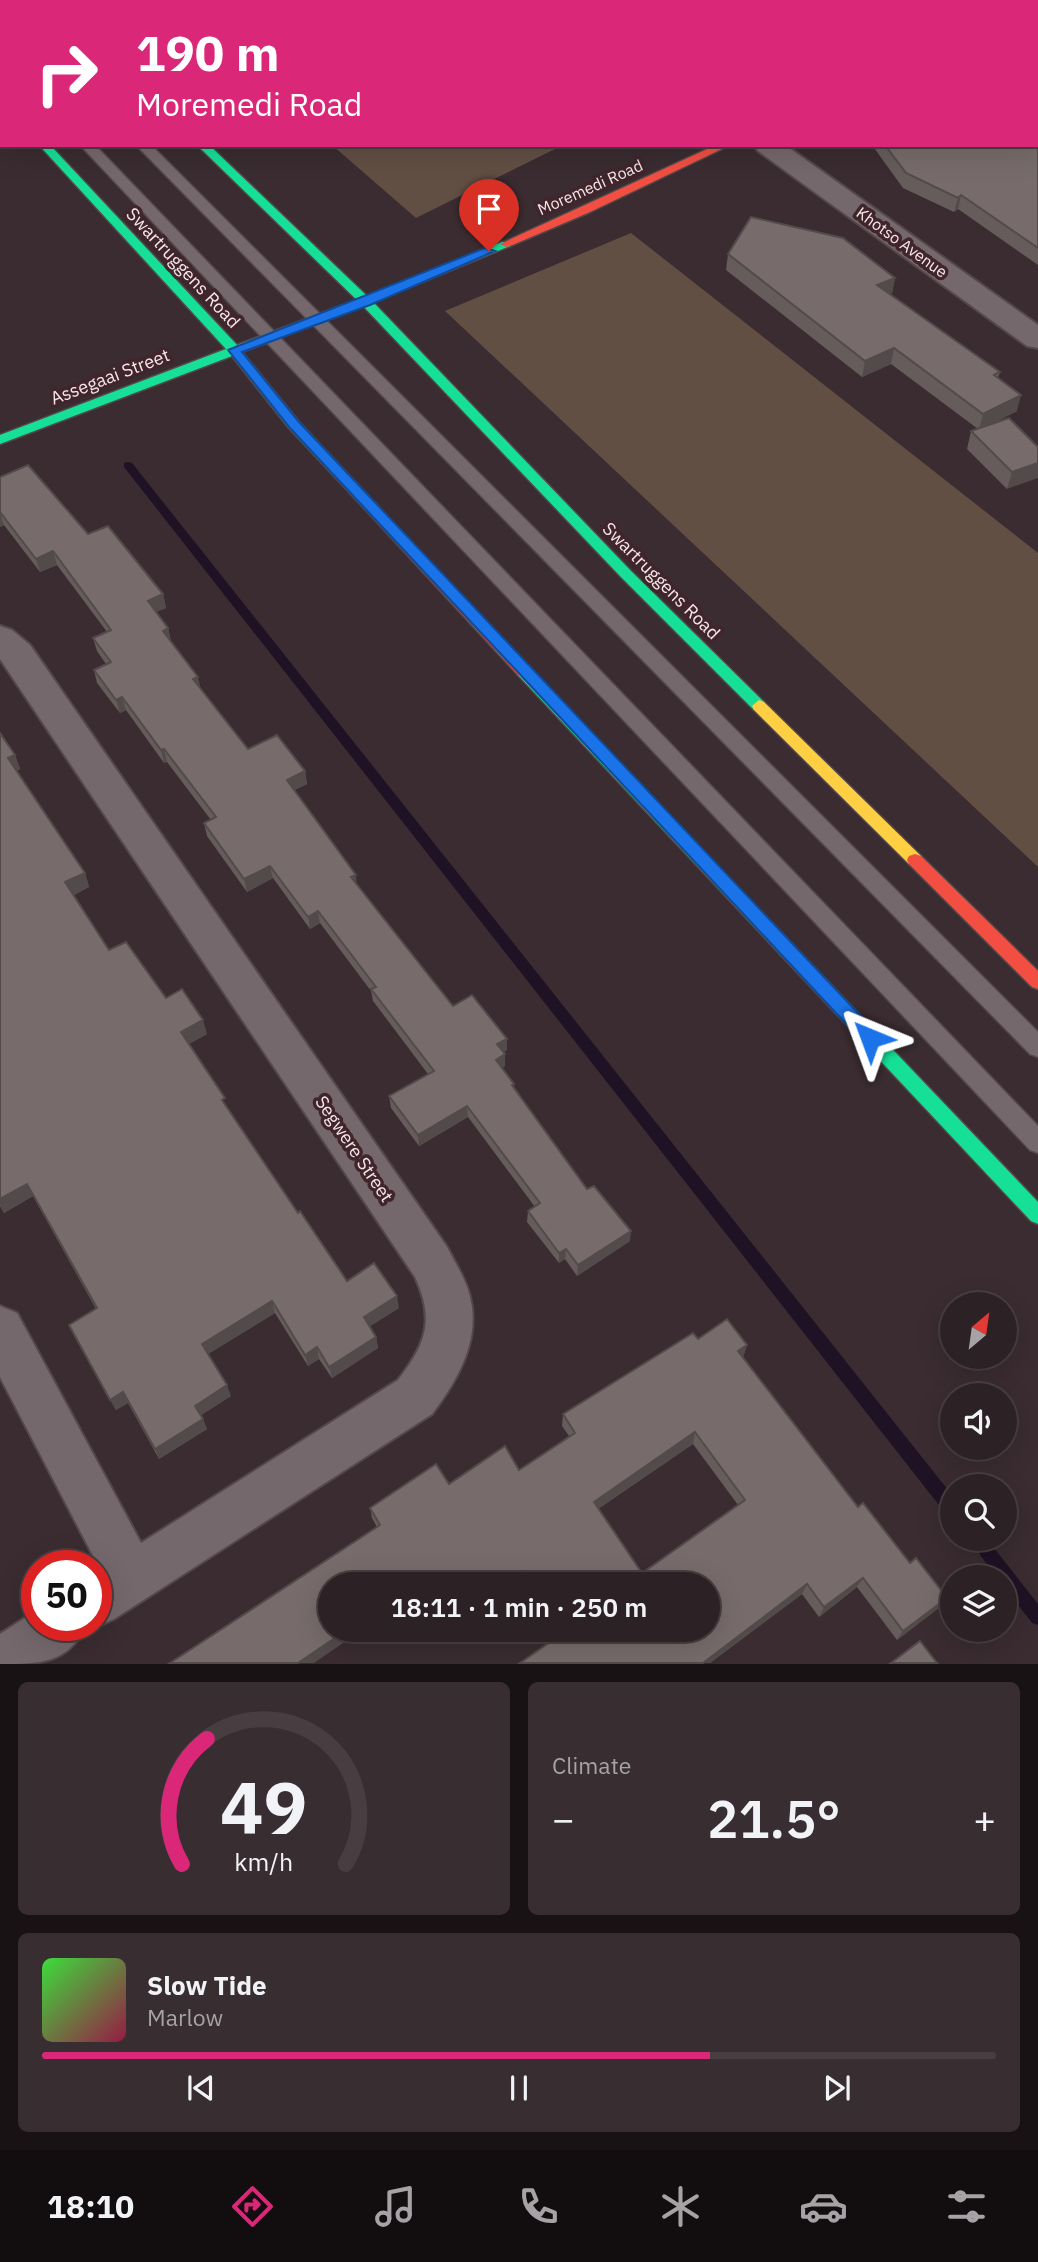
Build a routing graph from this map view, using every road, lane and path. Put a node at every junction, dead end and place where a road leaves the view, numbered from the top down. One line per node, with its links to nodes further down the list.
1 (46, 147): 11 (main road, Swartruggens Road)
2 (89, 147): 9 (lane)
3 (145, 147): 8 (lane)
4 (204, 147): 7 (main road, Swartruggens Road)
5 (721, 147): 7 (main road, Moremedi Road)
6 (770, 147): 10 (street, Khotso Avenue)
7 (366, 302): 8 (main road, Moremedi Road); 14 (main road, Swartruggens Road)
8 (317, 320): 9 (main road, Moremedi Road); 15 (lane)
9 (271, 337): 11 (main road, Moremedi Road); 16 (lane)
10 (1038, 339)
11 (234, 350): 12 (main road, Assegaai Street); 17 (main road, Swartruggens Road)
12 (0, 440)
13 (0, 639): 19 (street, Segwere Street)
14 (1038, 982)
15 (1038, 1048)
16 (1038, 1142)
17 (1038, 1216)
18 (0, 1329): 19 (street, Segwere Street)
19 (114, 1589)
20 (36, 1641): 21 (street)
21 (2, 1664)

